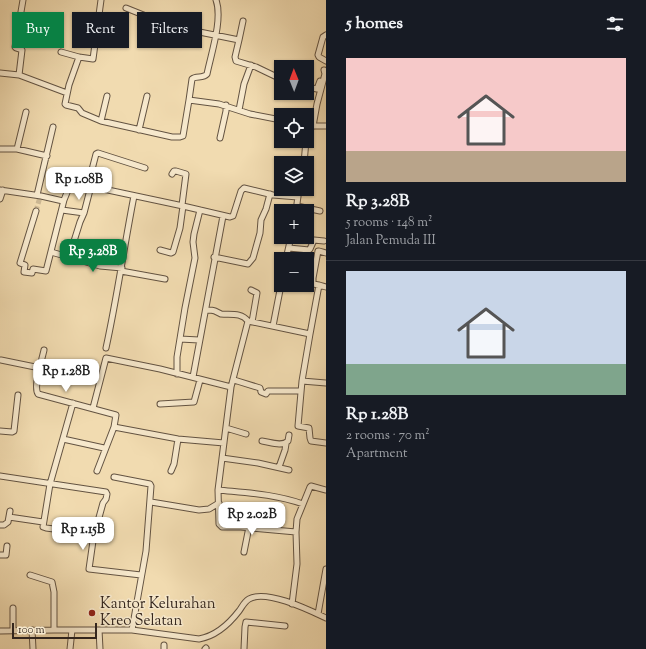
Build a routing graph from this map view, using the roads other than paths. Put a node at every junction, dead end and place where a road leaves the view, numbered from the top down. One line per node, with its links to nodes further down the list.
1 (24, 0): 17 (street)
2 (101, 0): 12 (street)
3 (216, 0): 8 (street)
4 (126, 8): 5 (street)
5 (137, 12)
6 (243, 21): 10 (street)
7 (202, 32): 8 (street)
8 (215, 35): 10 (street); 23 (street)
9 (326, 35): 13 (street)
10 (239, 40): 14 (street)
11 (61, 52): 12 (street)
12 (79, 57): 20 (street)
13 (326, 62): 15 (street)
14 (251, 65): 18 (street); 25 (street)
15 (324, 70): 19 (street); 27 (street)
16 (0, 73): 17 (street)
17 (19, 75): 20 (street)
18 (274, 76)
19 (314, 88)
20 (67, 93): 29 (street)
21 (107, 96): 29 (street)
22 (147, 96): 33 (street)
23 (189, 100): 24 (street); 33 (street)
24 (226, 105): 25 (street); 34 (street)
25 (239, 110): 28 (street)
26 (26, 112): 36 (street)
27 (314, 113)
28 (274, 118)
29 (101, 121): 33 (street)
30 (314, 126): 31 (street)
31 (326, 126)
32 (53, 127): 37 (street)
33 (139, 130)
34 (220, 138)
35 (0, 148): 36 (street)
36 (17, 149): 37 (street)
37 (47, 156): 43 (street)
38 (145, 168): 40 (street)
39 (172, 174): 49 (street)
40 (90, 186): 44 (street); 47 (street); 55 (street)
41 (2, 190): 43 (street); 46 (street)
42 (270, 194): 45 (street); 56 (street); 65 (street)
43 (39, 196): 47 (street)
44 (134, 196): 49 (street); 66 (street)
45 (298, 197): 48 (street)
46 (0, 199)
47 (64, 200): 50 (street)
48 (297, 204)
49 (182, 205): 51 (street); 60 (street)
50 (62, 210): 55 (street); 61 (street)
51 (200, 210): 56 (street); 78 (street)
52 (314, 210): 54 (street)
53 (36, 211): 61 (street)
54 (320, 211)
55 (84, 213): 64 (street)
56 (223, 216): 65 (street)
57 (324, 241): 59 (street)
58 (290, 244): 59 (street)
59 (289, 248): 62 (street)
60 (160, 250)
61 (52, 252): 64 (street)
62 (288, 252)
63 (326, 253): 67 (street)
64 (69, 257): 66 (street)
65 (214, 257): 74 (street)
66 (122, 270): 68 (street); 80 (street)
67 (314, 273)
68 (165, 279)
69 (314, 284): 70 (street)
70 (319, 285): 71 (street); 77 (street)
71 (326, 287)
72 (251, 290): 75 (street)
73 (280, 292): 76 (street)
74 (206, 310): 75 (street); 79 (street)
75 (250, 321): 76 (street); 87 (street)
76 (273, 326): 77 (street)
77 (310, 332): 88 (street)
78 (180, 339): 79 (street); 84 (street)
79 (199, 340): 85 (street)
80 (106, 348)
81 (44, 350): 83 (street)
82 (1, 360): 83 (street)
83 (40, 368): 93 (street)
84 (177, 374): 85 (street); 95 (street)
85 (193, 377): 86 (street)
86 (200, 380): 90 (street); 94 (street)
87 (234, 380): 90 (street); 91 (street)
88 (302, 381): 89 (street); 91 (street)
89 (326, 383)
90 (231, 388): 97 (street)
91 (301, 391): 105 (street)
92 (18, 395): 98 (street)
93 (73, 403): 95 (street); 101 (street)
94 (160, 404)
95 (93, 408): 96 (street)
96 (114, 427): 102 (street); 107 (street)
97 (226, 428): 99 (street); 104 (street)
98 (0, 431)
99 (246, 434)
100 (289, 435): 106 (street)
101 (63, 439): 107 (street); 115 (street)
102 (178, 439): 104 (street); 112 (street)
103 (262, 441): 106 (street)
104 (224, 443): 108 (street)
105 (326, 443)
106 (286, 444): 109 (street)
107 (104, 448): 111 (street)
108 (222, 458): 109 (street); 116 (street)
109 (279, 467): 110 (street)
110 (289, 470)
111 (97, 471)
112 (171, 471)
113 (0, 476): 115 (street)
114 (114, 477): 118 (street)
115 (50, 484): 123 (street); 127 (street)
116 (218, 490): 119 (street); 120 (street)
117 (326, 490): 120 (street)
118 (151, 502): 119 (street); 132 (street)
119 (219, 503): 125 (street)
120 (303, 504): 126 (street)
121 (10, 511): 122 (street)
122 (9, 517): 123 (street); 124 (street)
123 (43, 522): 127 (street)
124 (0, 525)
125 (249, 527): 126 (street); 129 (street)
126 (296, 532): 134 (street)
127 (92, 534): 132 (street)
128 (7, 546): 130 (street)
129 (244, 552)
130 (0, 555)
131 (326, 569): 136 (street)
132 (141, 575): 144 (street)
133 (30, 576): 141 (street)
134 (292, 604): 136 (street); 144 (street)
135 (13, 608): 139 (street)
136 (318, 614): 137 (street)
137 (326, 618)
138 (285, 626): 149 (street)
139 (13, 630): 140 (street); 145 (street)
140 (32, 630): 141 (street); 146 (street)
141 (54, 630): 142 (street)
142 (72, 630): 143 (street); 147 (street)
143 (99, 630): 144 (street); 148 (street)
144 (132, 630)
145 (0, 631)
146 (33, 649)
147 (70, 649)
148 (100, 649)
149 (244, 649)

